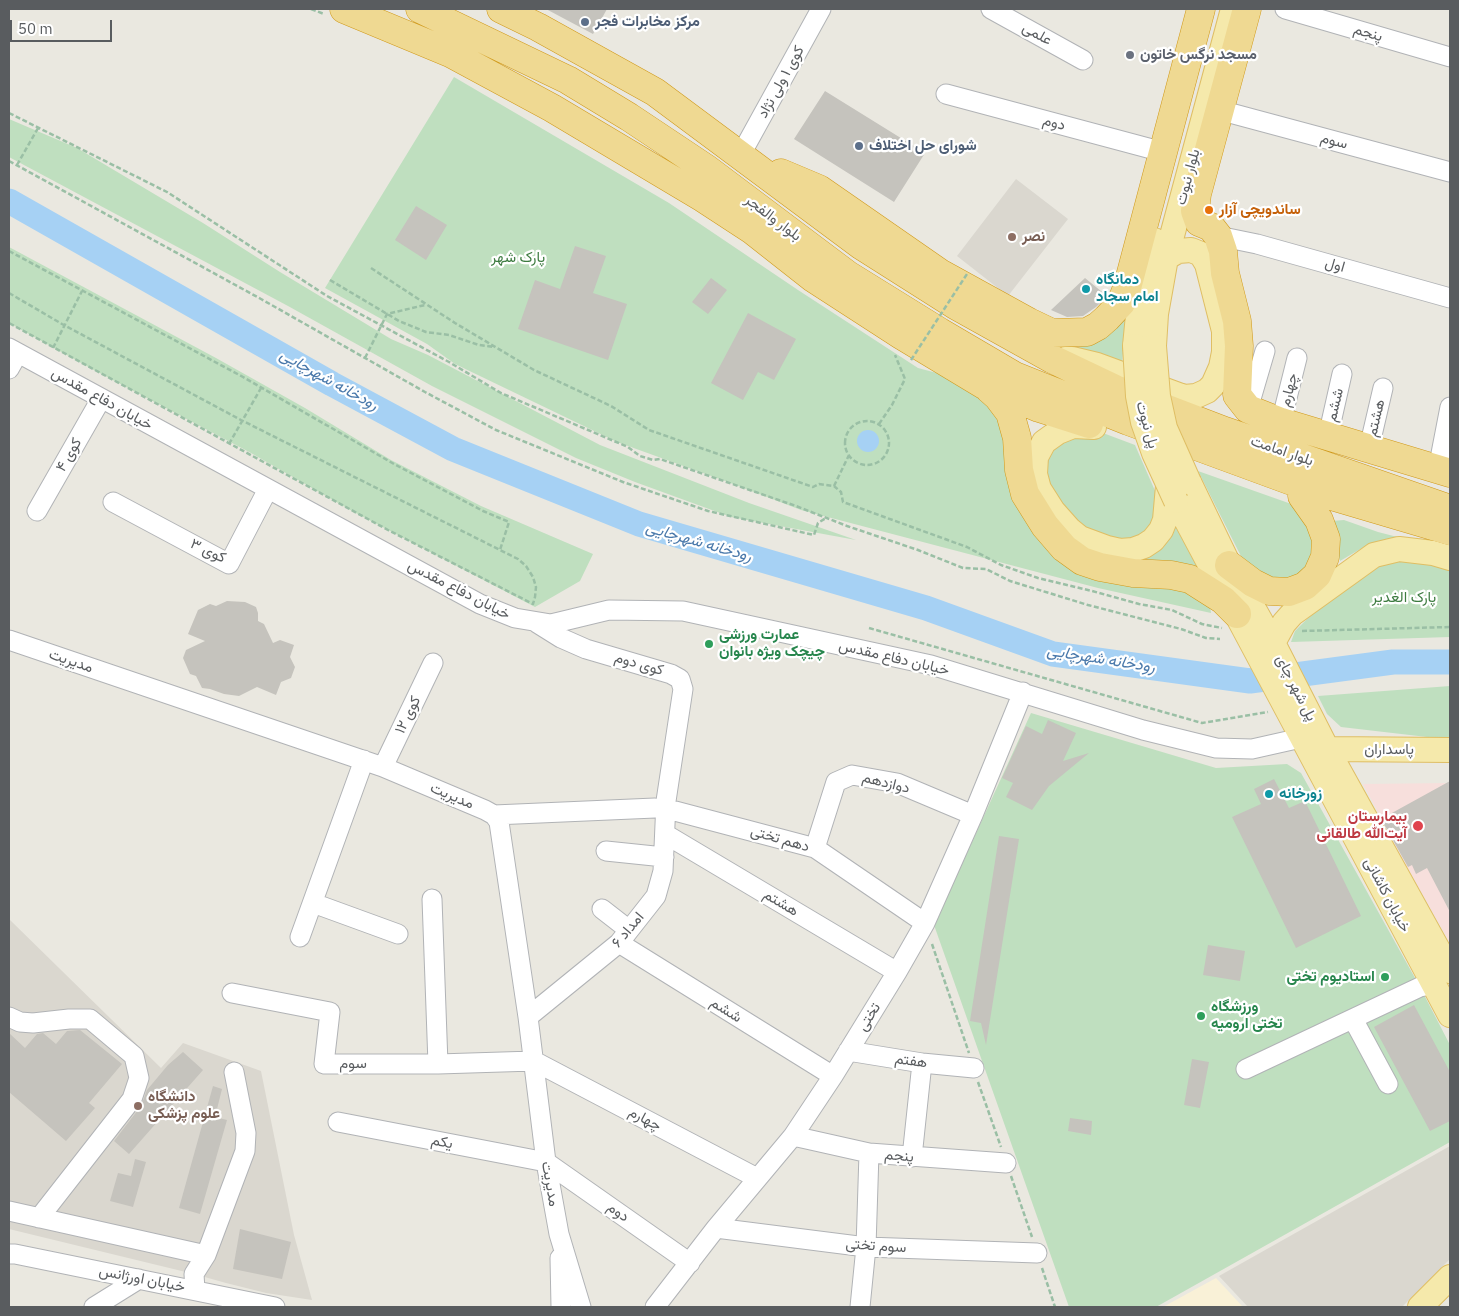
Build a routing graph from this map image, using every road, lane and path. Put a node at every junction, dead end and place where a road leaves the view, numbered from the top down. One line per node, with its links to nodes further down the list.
1 (311, 9): 11 (path)
2 (420, 9): 59 (highway, بلوار والفجر)
3 (501, 9): 19 (highway, بلوار والفجر)
4 (991, 9): 13 (street, علمی)
5 (1201, 9): 18 (highway)
6 (1214, 9): 37 (main road, بلوار نبوت)
7 (1233, 9): 25 (main road, بلوار نبوت)
8 (1247, 9): 15 (highway)
9 (1285, 9): 12 (street, پنجم)
10 (814, 11): 19 (street, کوی ۱ ولی نژاد)
11 (336, 13): 51 (highway)
12 (1450, 57)
13 (1083, 60)
14 (946, 94): 18 (street, دوم)
15 (1219, 110): 22 (street, سوم); 23 (highway)
16 (9, 113): 17 (path)
17 (38, 128): 21 (path); 35 (path)
18 (1162, 152): 19 (highway)
19 (740, 156): 48 (highway, بلوار والفجر)
20 (9, 161): 21 (path)
21 (17, 165): 44 (path)
22 (1450, 172)
23 (1218, 236): 31 (street, اول); 57 (highway)
24 (9, 251): 29 (path)
25 (1166, 258): 37 (main road, بلوار نبوت); 48 (main road)
26 (371, 268): 32 (path)
27 (967, 274): 47 (path, bridge)
28 (330, 280): 33 (path)
29 (82, 290): 36 (path); 52 (path)
30 (9, 293): 36 (path)
31 (1450, 298)
32 (426, 305): 33 (path); 39 (path)
33 (386, 314): 35 (path); 39 (path)
34 (9, 323): 38 (path)
35 (381, 325): 44 (path); 76 (path)
36 (65, 326): 38 (path); 58 (path)
37 (1145, 346): 70 (main road, پل نبوت, bridge)
38 (53, 348): 64 (path)
39 (496, 348): 68 (path)
40 (14, 350): 49 (street); 55 (street, خیابان دفاع مقدس)
41 (1264, 351): 57 (street)
42 (894, 352): 61 (path)
43 (914, 353): 45 (path)
44 (366, 358): 76 (path)
45 (922, 358)
46 (1297, 358): 60 (street, چهارم)
47 (911, 360)
48 (1052, 360): 54 (highway, بلوار والفجر)
49 (9, 369)
50 (1342, 374): 63 (street, ششم)
51 (984, 385): 62 (highway); 82 (highway)
52 (261, 388): 58 (path); 78 (path)
53 (1383, 388): 65 (street, هشتم)
54 (1115, 389): 74 (highway, بلوار امامت)
55 (102, 399): 69 (street, خیابان دفاع مقدس); 75 (street, کوی ۴)
56 (1450, 407): 67 (street)
57 (1248, 409): 60 (highway)
58 (241, 420): 64 (path); 78 (path)
59 (1128, 421): 72 (highway, بلوار امامت)
60 (1281, 422): 63 (highway)
61 (879, 424): 66 (path); 66 (path)
62 (1100, 428): 70 (main road); 71 (highway)
63 (1328, 436): 65 (highway)
64 (229, 444): 78 (path)
65 (1369, 448): 67 (highway)
66 (849, 455): 68 (path)
67 (1444, 471)
68 (834, 486): 82 (path)
69 (268, 489): 73 (street, کوی ۳); 81 (street, خیابان دفاع مقدس)
70 (1178, 489): 80 (main road); 82 (main road)
71 (1302, 496): 72 (highway); 80 (highway)
72 (1335, 498): 77 (highway, بلوار امامت)
73 (113, 502)
74 (1450, 509)
75 (37, 511)
76 (826, 518): 86 (path)
77 (1450, 531)
78 (500, 550)
79 (1450, 558): 88 (main road)
80 (1229, 565): 88 (main road)
81 (534, 621): 90 (street, خیابان دفاع مقدس); 96 (street, کوی دوم)
82 (1233, 621): 88 (main road)
83 (1450, 627): 85 (path)
84 (868, 628): 91 (path)
85 (1295, 631)
86 (1220, 638)
87 (9, 640): 94 (street, مدیریت)
88 (1262, 645): 92 (main road, پل شهر چای)
89 (433, 663): 95 (street, کوی ۱۲)
90 (1023, 692): 92 (street, خیابان دفاع مقدس); 97 (street, تختی)
91 (1270, 706)
92 (1310, 735): 93 (main road, پاسداران); 111 (main road, خیابان کاشانی)
93 (1450, 750)
94 (364, 760): 95 (street, مدیریت); 104 (street)
95 (383, 767): 98 (street, مدیریت)
96 (665, 809): 98 (street, دهم تختی); 99 (street, امداد ۶); 100 (street, دهم تختی)
97 (973, 814): 100 (street, دوازدهم); 106 (street, تختی)
98 (494, 815): 115 (street, مدیریت)
99 (665, 834): 102 (street, امداد ۶); 110 (street, هشتم)
100 (814, 848): 106 (street, دهم تختی)
101 (606, 851): 102 (street)
102 (664, 857): 109 (street, امداد ۶)
103 (432, 899): 120 (street)
104 (313, 903): 107 (street); 108 (street)
105 (602, 909): 109 (street, ششم)
106 (924, 923): 110 (street, تختی); 121 (path)
107 (398, 934)
108 (300, 937)
109 (624, 937): 115 (street, امداد ۶); 124 (street, ششم)
110 (896, 972): 117 (street, تختی)
111 (1443, 977): 113 (main road, خیابان کاشانی); 116 (street)
112 (232, 993): 120 (street, سوم)
113 (1450, 1015)
114 (9, 1017): 134 (street)
115 (528, 1017): 118 (street, مدیریت)
116 (1353, 1019): 122 (street); 125 (street)
117 (848, 1051): 119 (street, هفتم); 124 (street, تختی)
118 (534, 1061): 120 (street, سوم); 130 (street, مدیریت); 132 (street, چهارم)
119 (922, 1063): 121 (street, هفتم); 129 (street)
120 (438, 1064)
121 (974, 1068): 131 (path)
122 (1246, 1069)
123 (234, 1072): 140 (street)
124 (833, 1076): 127 (street, تختی)
125 (1388, 1084)
126 (338, 1122): 130 (street, یکم)
127 (793, 1136): 128 (street, پنجم); 132 (street, تختی)
128 (868, 1153): 129 (street, پنجم); 137 (street)
129 (912, 1157): 131 (street, پنجم)
130 (546, 1162): 136 (street, مدیریت); 141 (street, دوم)
131 (1006, 1163): 138 (path)
132 (757, 1178): 135 (street, تختی)
133 (9, 1211): 134 (street)
134 (39, 1218): 140 (street)
135 (716, 1228): 137 (street, سوم تختی); 141 (street, تختی)
136 (559, 1234): 150 (street, مدیریت); 151 (street, مدیریت)
137 (866, 1247): 138 (street, سوم تختی); 153 (street)
138 (1037, 1253): 154 (path)
139 (9, 1254): 143 (street, خیابان اورژانس)
140 (206, 1255): 144 (street)
141 (690, 1262): 152 (street, تختی)
142 (1450, 1277): 155 (main road)
143 (139, 1279): 144 (street, خیابان اورژانس); 147 (street)
144 (195, 1290): 145 (street, خیابان اورژانس)
145 (231, 1298): 148 (street); 149 (street, خیابان اورژانس)
146 (1450, 1299): 156 (main road)
147 (94, 1307)
148 (249, 1307)
149 (275, 1307)
150 (561, 1307)
151 (581, 1307)
152 (655, 1307)
153 (860, 1307)
154 (1055, 1307)
155 (1420, 1307)
156 (1442, 1307)

